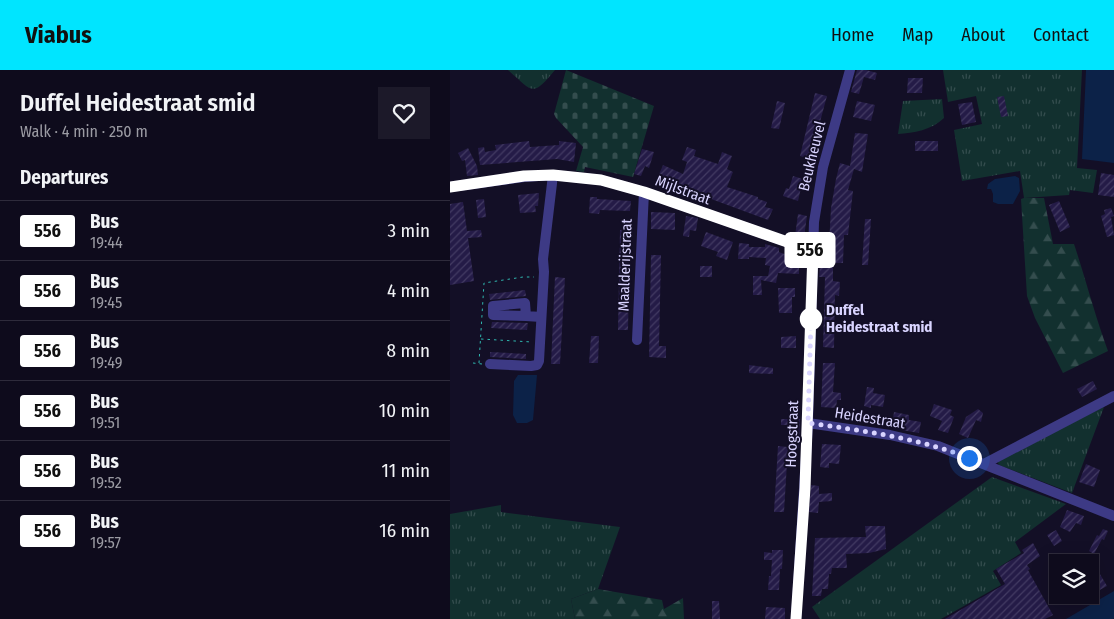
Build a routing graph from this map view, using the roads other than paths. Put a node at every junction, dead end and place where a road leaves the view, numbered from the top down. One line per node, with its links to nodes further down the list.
1 (850, 70): 5 (street, Beukheuvel)
2 (553, 175): 3 (street, Mijlstraat); 4 (street, Mijlstraat); 7 (street)
3 (450, 186)
4 (644, 192): 5 (street, Mijlstraat); 8 (street, Maalderijstraat)
5 (813, 251): 11 (street, Hoogstraat)
6 (526, 316): 7 (street)
7 (541, 317): 9 (street)
8 (637, 340)
9 (490, 364)
10 (1114, 396): 12 (street)
11 (808, 423): 12 (street, Heidestraat); 14 (street, Hoogstraat)
12 (984, 464): 13 (street, Heidestraat)
13 (1114, 516)
14 (796, 619)

